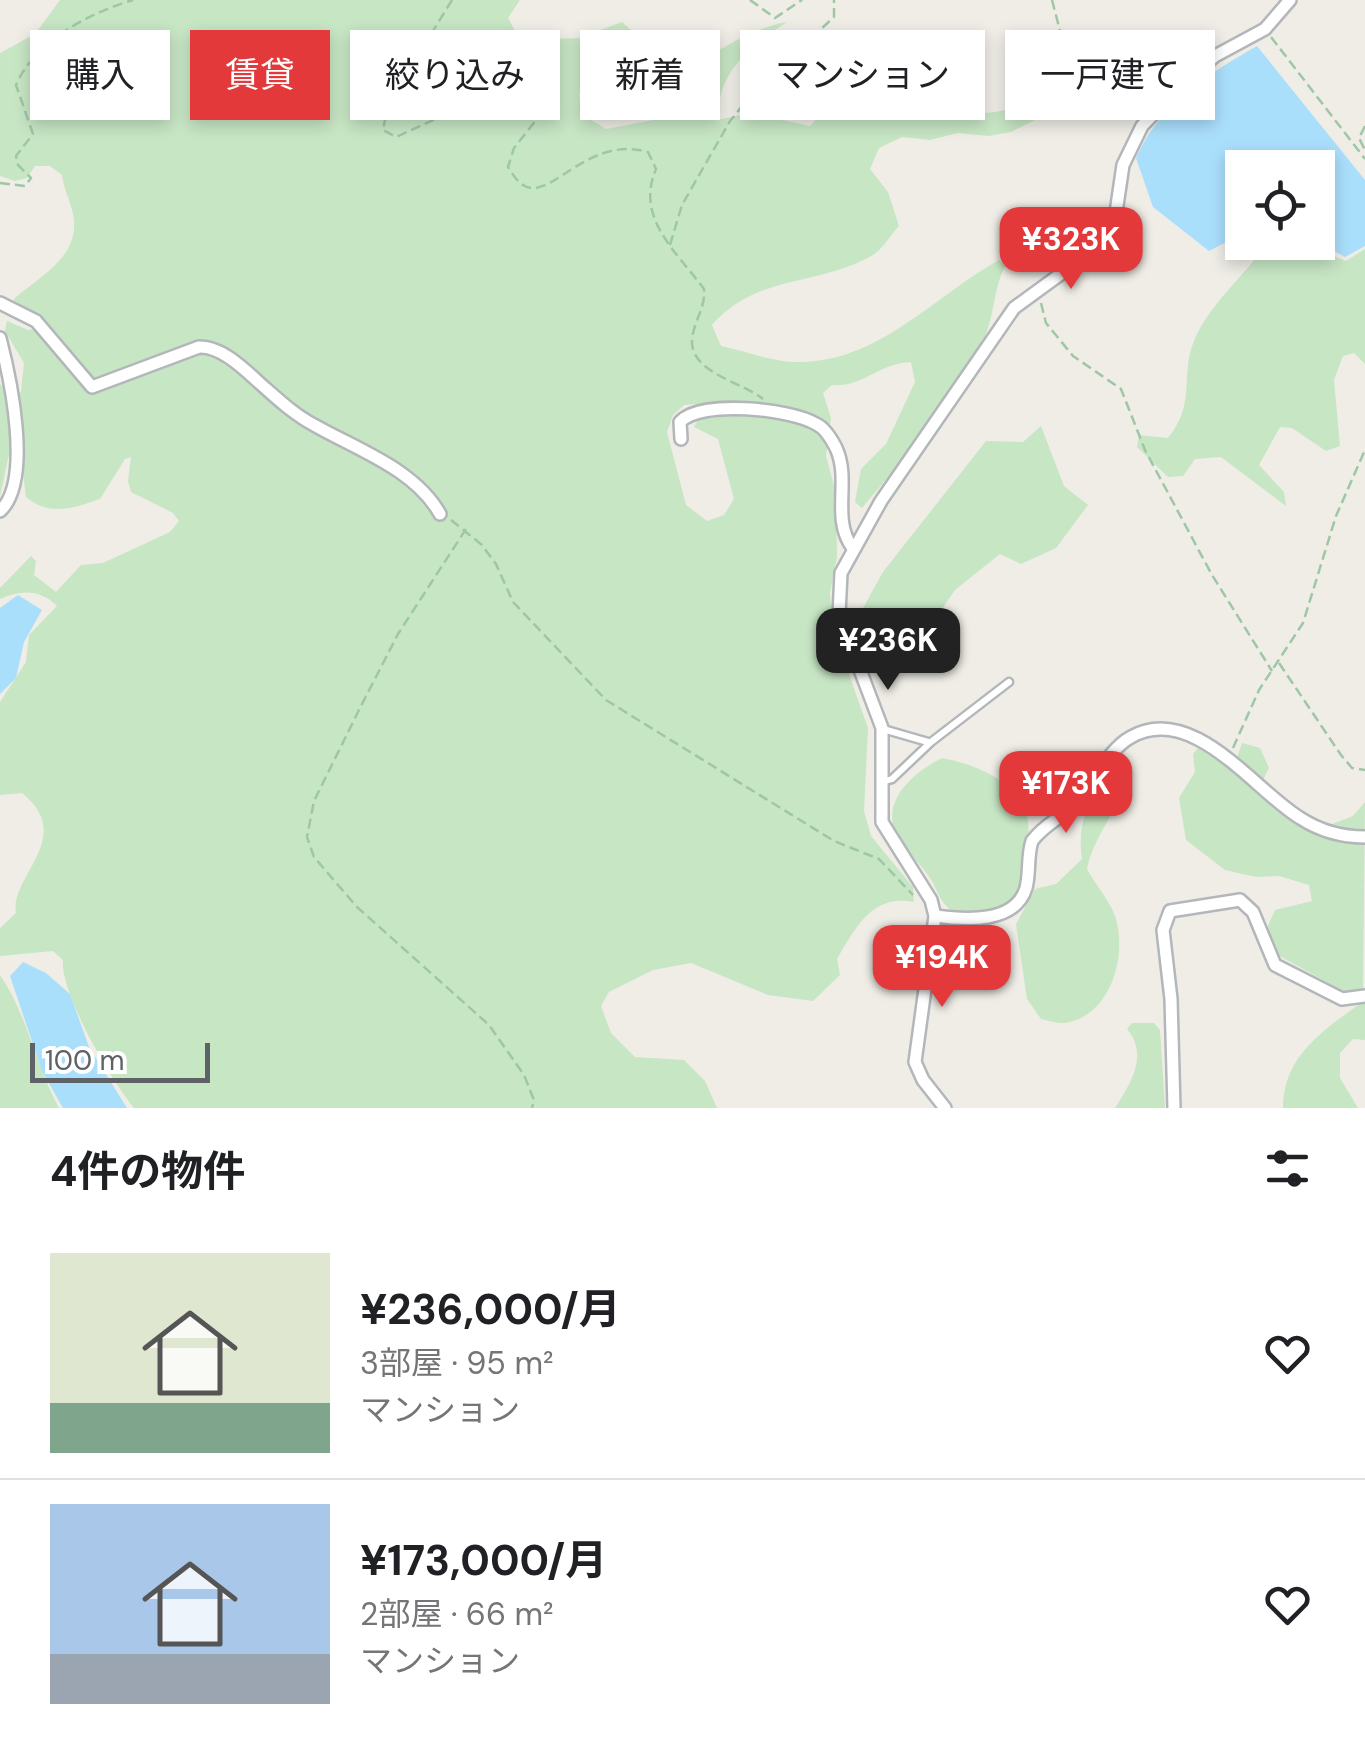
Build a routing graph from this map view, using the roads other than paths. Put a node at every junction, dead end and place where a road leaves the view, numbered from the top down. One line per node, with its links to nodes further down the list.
1 (1290, 0): 7 (street)
2 (0, 303): 6 (street)
3 (0, 338): 5 (street)
4 (681, 439): 7 (street)
5 (0, 511)
6 (440, 514)
7 (852, 547): 9 (street)
8 (1008, 682): 10 (lane)
9 (882, 728): 10 (lane); 11 (street)
10 (931, 742): 11 (lane)
11 (882, 782): 13 (street)
12 (1365, 837): 13 (street)
13 (935, 916): 15 (street)
14 (1365, 996): 16 (street)
15 (945, 1108)
16 (1174, 1108)

